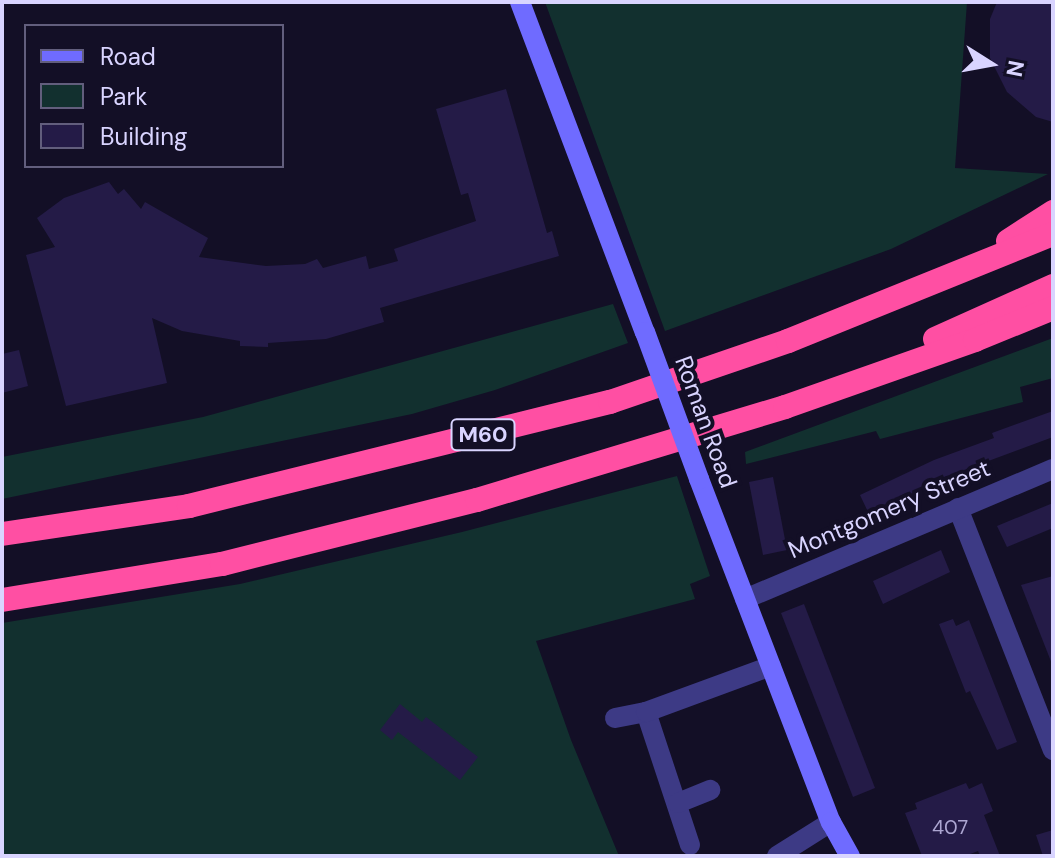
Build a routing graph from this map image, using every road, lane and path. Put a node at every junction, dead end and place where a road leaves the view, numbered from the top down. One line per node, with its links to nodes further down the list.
1 (520, 2): 11 (street, Roman Road, bridge)
2 (1053, 212): 4 (highway, M60)
3 (1053, 234): 4 (highway, M60)
4 (948, 279): 10 (highway, M60)
5 (1053, 286): 7 (highway, M60)
6 (1053, 308): 7 (highway, M60)
7 (785, 407): 12 (highway, M60)
8 (1053, 469): 9 (street, Montgomery Street)
9 (958, 508): 11 (street, Montgomery Street); 16 (street)
10 (2, 534)
11 (745, 599): 13 (street, Roman Road)
12 (2, 600)
13 (771, 666): 14 (street); 19 (street, Roman Road)
14 (646, 712): 15 (street); 18 (street)
15 (615, 718)
16 (1053, 750)
17 (710, 790): 18 (street)
18 (678, 803): 20 (street)
19 (831, 822): 21 (street); 22 (street, Roman Road)
20 (690, 845)
21 (777, 856)
22 (850, 856)

